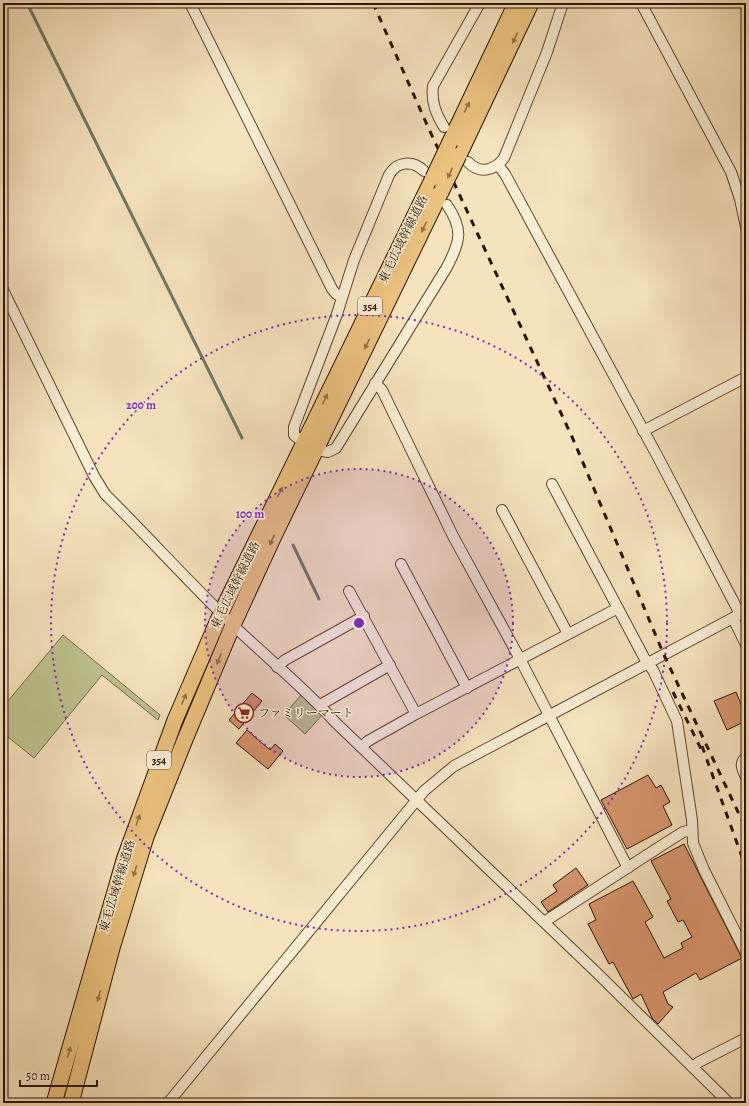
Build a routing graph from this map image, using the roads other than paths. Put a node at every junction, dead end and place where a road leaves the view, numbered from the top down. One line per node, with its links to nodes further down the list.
1 (190, 3): 14 (street)
2 (480, 3): 7 (street)
3 (516, 3): 10 (highway, 東毛広域幹線道路 / 354, one-way to 3, bridge)
4 (531, 3): 8 (highway, 東毛広域幹線道路 / 354, one-way to 8)
5 (562, 3): 9 (street)
6 (641, 3): 12 (street)
7 (444, 127)
8 (464, 158): 9 (street); 11 (highway, 東毛広域幹線道路 / 354, one-way to 11, bridge)
9 (498, 165): 17 (street)
10 (428, 174): 14 (street); 18 (highway, 東毛広域幹線道路 / 354, one-way to 10)
11 (444, 199): 16 (street); 18 (highway, 東毛広域幹線道路 / 354, one-way to 18)
12 (746, 227)
13 (3, 290): 24 (street)
14 (342, 297): 18 (street)
15 (746, 377): 17 (street)
16 (375, 383): 18 (street); 30 (street)
17 (643, 431): 25 (street)
18 (310, 447): 24 (highway, 東毛広域幹線道路 / 354, one-way to 18); 27 (highway, 東毛広域幹線道路 / 354, one-way to 27)
19 (552, 484): 23 (street)
20 (502, 510): 28 (street)
21 (401, 564): 34 (street)
22 (350, 591): 26 (street)
23 (618, 608): 28 (street); 31 (street)
24 (221, 613): 27 (street); 48 (highway, 東毛広域幹線道路 / 354, one-way to 24)
25 (740, 614): 29 (street); 31 (street)
26 (364, 616): 32 (street); 33 (street)
27 (233, 625): 33 (street); 49 (highway, 東毛広域幹線道路 / 354, one-way to 49)
28 (568, 634): 30 (street)
29 (746, 645)
30 (520, 659): 34 (street); 37 (street)
31 (647, 664): 37 (street); 42 (street)
32 (390, 665): 35 (street); 36 (street)
33 (277, 667): 35 (street)
34 (467, 688): 36 (street)
35 (320, 705): 38 (street)
36 (416, 714): 38 (street)
37 (548, 716): 41 (street); 43 (street)
38 (361, 747): 41 (street)
39 (746, 757): 40 (street)
40 (746, 777)
41 (416, 800): 44 (street); 50 (street)
42 (692, 830): 43 (street); 45 (street)
43 (628, 868): 44 (street)
44 (544, 922): 47 (street)
45 (746, 954)
46 (746, 1038): 47 (street)
47 (694, 1067): 51 (street)
48 (54, 1103)
49 (71, 1103)
50 (168, 1103)
51 (729, 1103)

